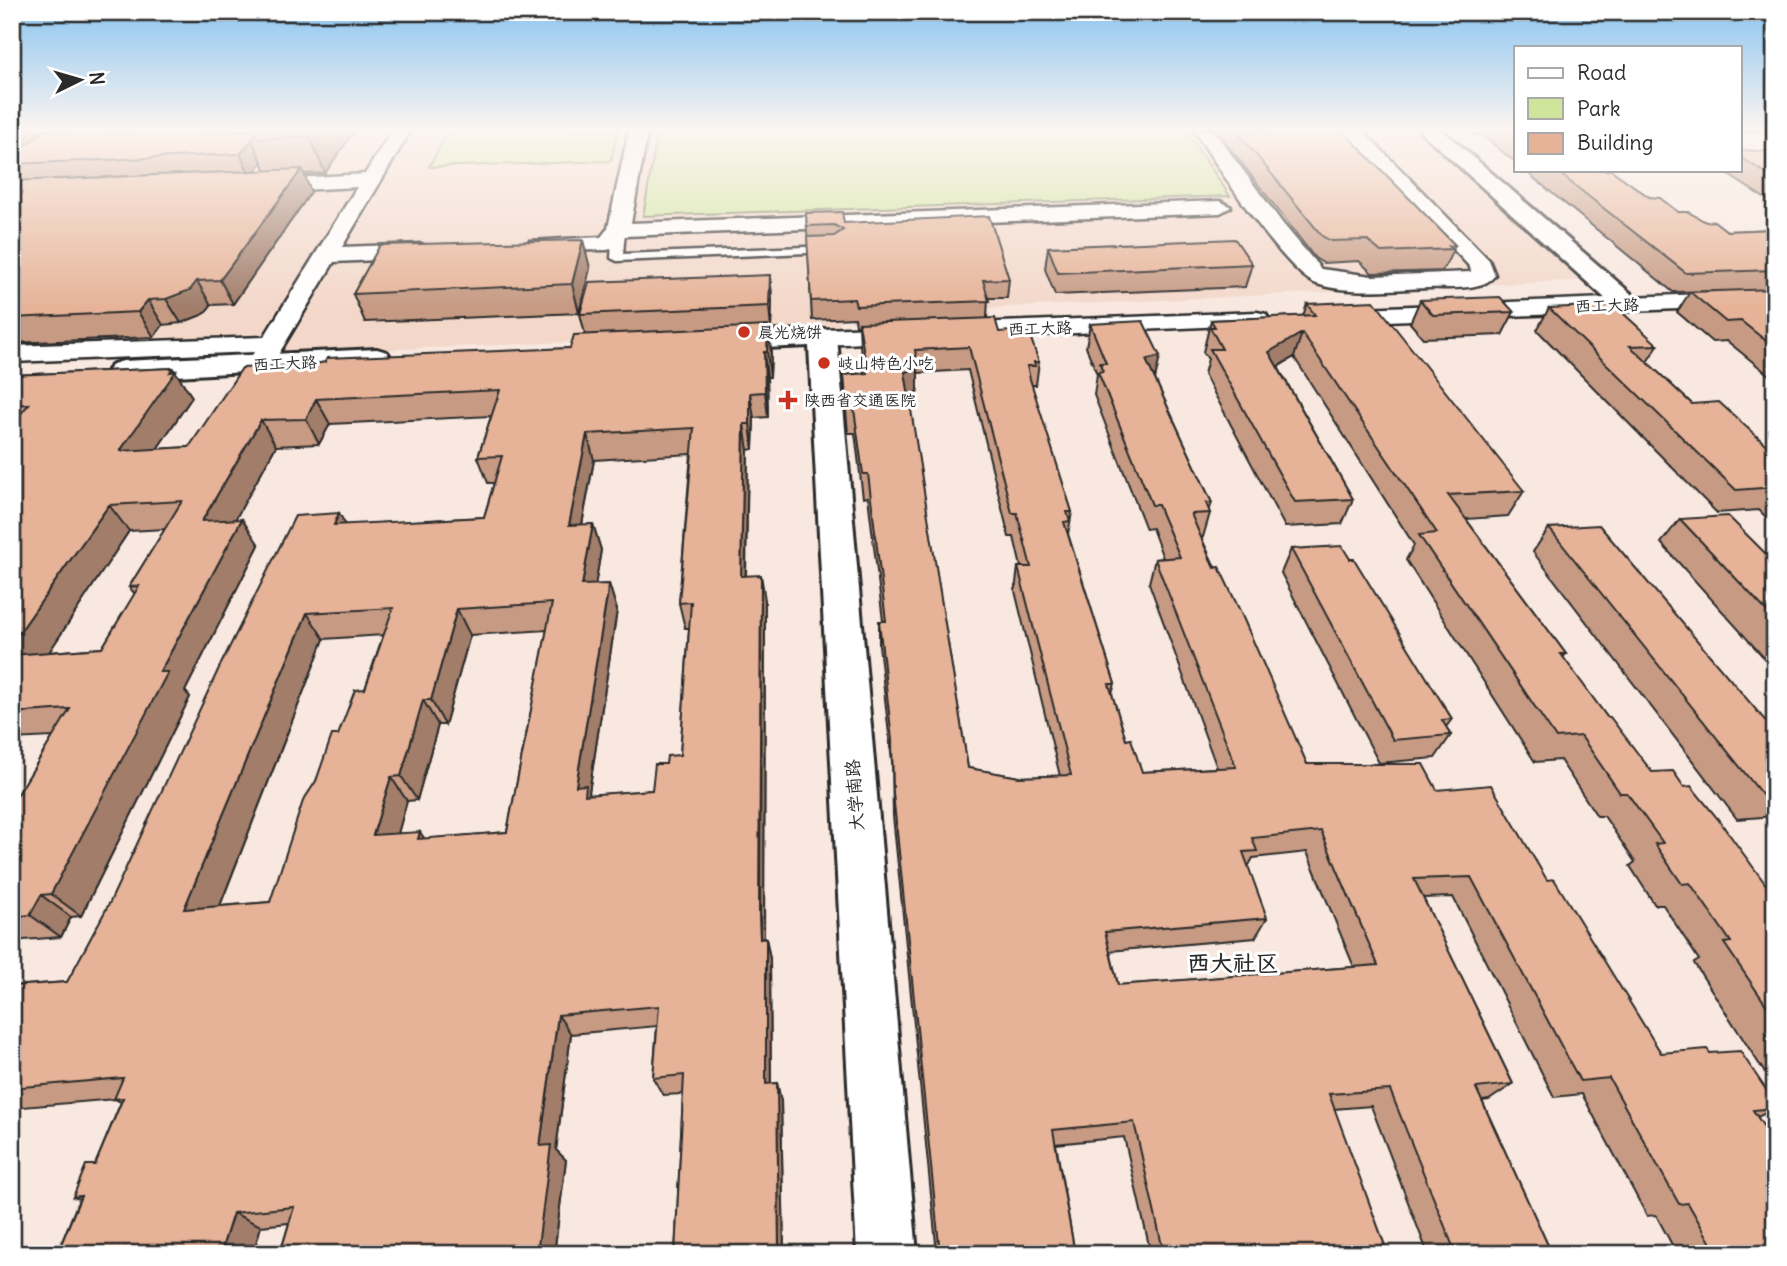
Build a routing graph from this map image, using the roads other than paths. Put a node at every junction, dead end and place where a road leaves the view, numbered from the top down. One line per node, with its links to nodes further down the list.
1 (366, 189): 11 (street)
2 (627, 189): 7 (street)
3 (1246, 189): 4 (street)
4 (1407, 189)
5 (1496, 189): 13 (street)
6 (1220, 208): 7 (street)
7 (619, 230): 8 (street); 9 (lane)
8 (513, 247)
9 (835, 249)
10 (446, 250): 11 (street)
11 (326, 255): 19 (street)
12 (1775, 298): 13 (street, 西工大路)
13 (1627, 304): 14 (street, 西工大路)
14 (1308, 317)
15 (1280, 318): 16 (street, 西工大路)
16 (822, 337): 17 (street, 西工大路); 22 (street, 大学南路)
17 (685, 344)
18 (12, 354): 19 (street)
19 (265, 354): 20 (street, 西工大路); 21 (street, 西工大路)
20 (411, 357)
21 (12, 376)
22 (887, 1254)

